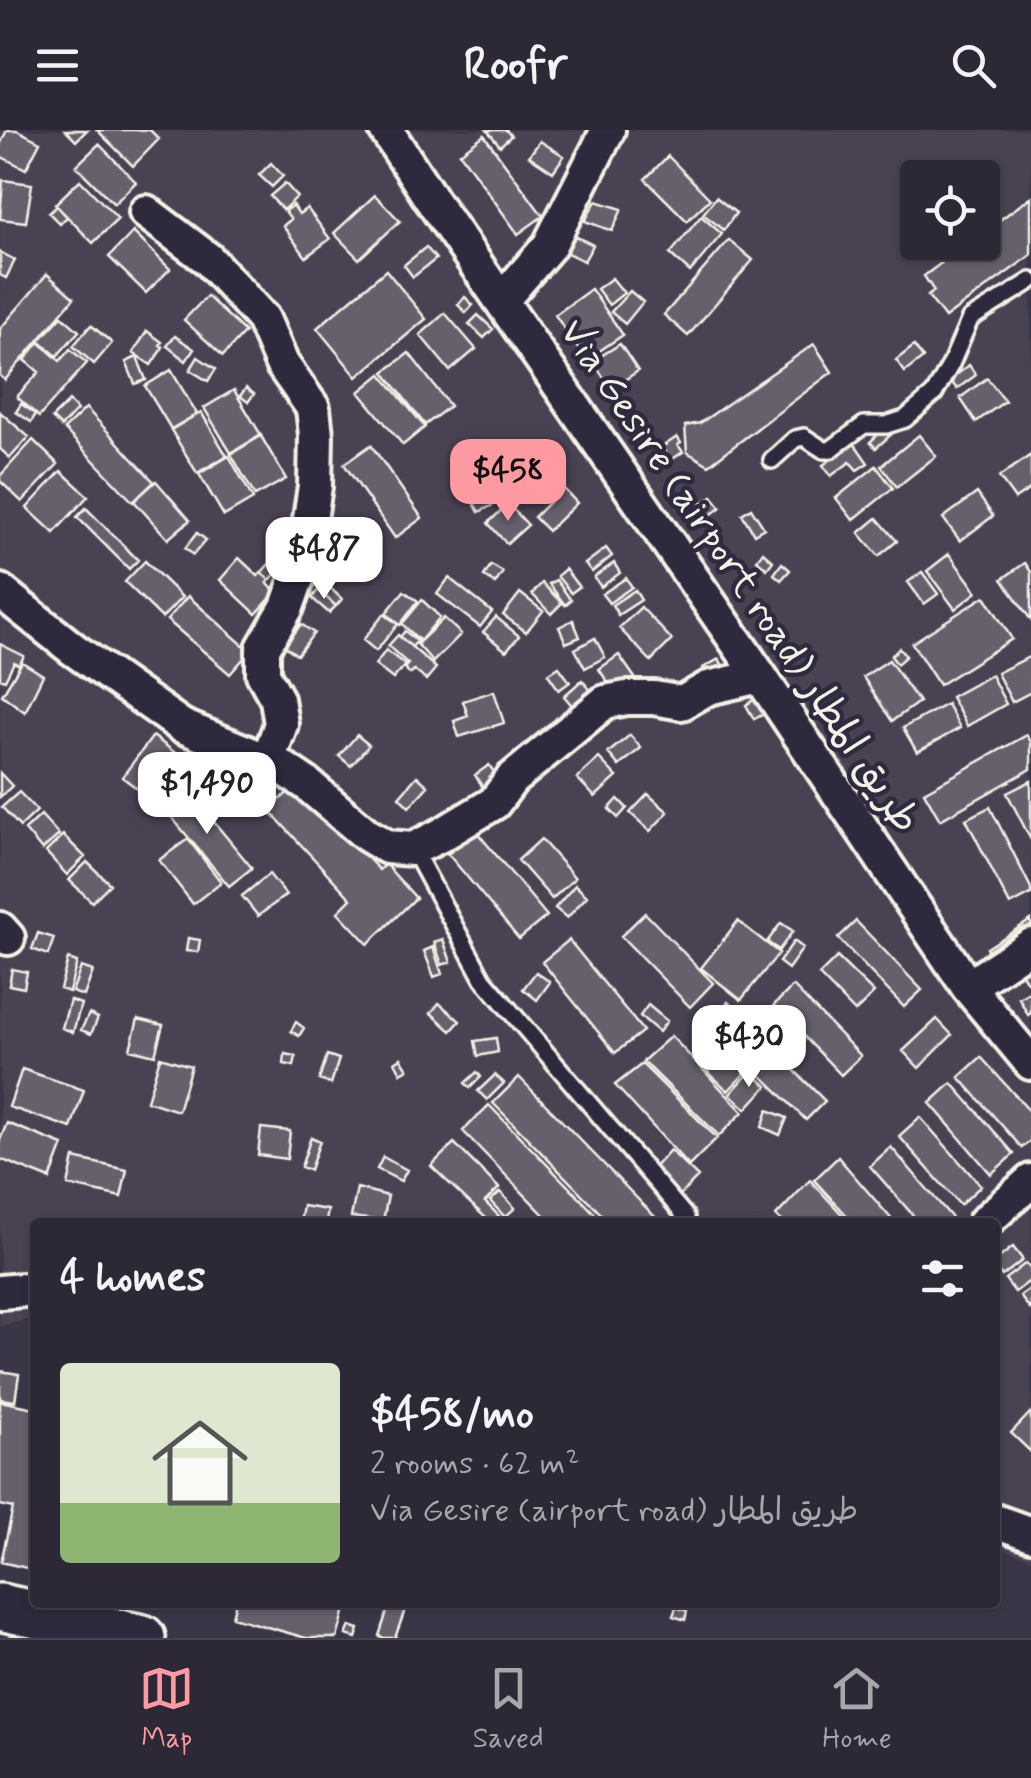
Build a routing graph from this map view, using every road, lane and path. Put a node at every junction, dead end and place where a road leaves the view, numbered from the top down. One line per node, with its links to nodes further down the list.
1 (386, 130): 5 (street, Via Gesire (airport road) طريق المطار)
2 (608, 130): 5 (street)
3 (146, 212): 9 (street)
4 (1031, 281): 6 (lane)
5 (502, 300): 8 (street, Via Gesire (airport road) طريق المطار)
6 (772, 460)
7 (0, 591): 9 (street)
8 (760, 676): 10 (street); 12 (street, Via Gesire (airport road) طريق المطار)
9 (268, 760): 10 (street)
10 (413, 850): 15 (lane)
11 (1031, 945): 12 (street)
12 (968, 986): 13 (street, Via Gesire (airport road) طريق المطار)
13 (1031, 1063)
14 (1031, 1181): 16 (street)
15 (686, 1217)
16 (989, 1218)
17 (30, 1289): 18 (street)
18 (0, 1292)
19 (1000, 1522): 20 (street)
20 (1031, 1534)
21 (0, 1607): 22 (main road)
22 (142, 1638)

